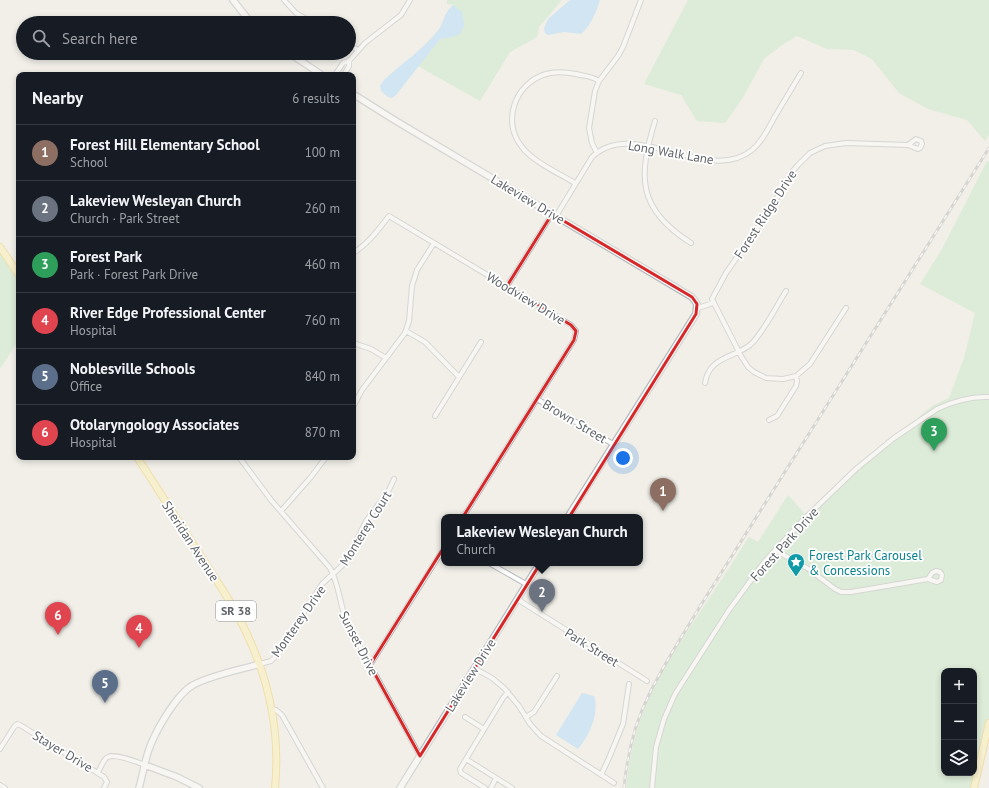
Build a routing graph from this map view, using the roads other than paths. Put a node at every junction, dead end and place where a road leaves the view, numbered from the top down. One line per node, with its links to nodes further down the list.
1 (233, 0): 5 (street)
2 (284, 0): 6 (street)
3 (410, 0): 7 (street)
4 (641, 0): 15 (street)
5 (246, 16)
6 (301, 16)
7 (358, 50): 8 (street)
8 (356, 52)
9 (300, 60): 11 (street)
10 (349, 61): 12 (street); 13 (street)
11 (318, 72)
12 (337, 72)
13 (346, 72)
14 (801, 73): 19 (street, Long Walk Lane)
15 (600, 81): 20 (street); 21 (street)
16 (356, 96): 22 (street, Lakeview Drive)
17 (655, 121): 19 (street)
18 (908, 145): 30 (street, Forest Ridge Drive)
19 (647, 146): 20 (street, Long Walk Lane); 24 (street)
20 (597, 153): 21 (street, Long Walk Lane)
21 (575, 183): 22 (street, Long Walk Lane)
22 (554, 215): 28 (street, Long Walk Lane); 31 (street, Lakeview Drive)
23 (434, 243): 26 (street, Woodview Drive); 28 (street, Woodview Drive); 33 (street)
24 (691, 243)
25 (0, 247): 27 (main road)
26 (356, 251)
27 (16, 271)
28 (507, 286): 42 (street, Woodview Drive)
29 (786, 291): 36 (street)
30 (713, 303): 31 (street); 36 (street)
31 (698, 308): 46 (street)
32 (846, 308): 38 (street)
33 (406, 331): 37 (street); 39 (street)
34 (481, 342): 39 (street)
35 (356, 344): 37 (street)
36 (738, 352): 38 (street); 40 (street)
37 (386, 358): 43 (street)
38 (796, 376): 45 (street)
39 (459, 377): 44 (street)
40 (705, 383)
41 (989, 397): 54 (street, Forest Park Drive)
42 (537, 399): 46 (street, Brown Street); 52 (street, Woodview Drive)
43 (356, 401)
44 (434, 416)
45 (769, 420)
46 (613, 444): 53 (street)
47 (139, 460): 62 (main road, Sheridan Avenue / SR 38)
48 (241, 460): 51 (street, Sunset Drive)
49 (324, 460): 51 (street)
50 (394, 480): 58 (street, Monterey Court)
51 (281, 511): 58 (street, Sunset Drive)
52 (465, 514)
53 (570, 514)
54 (775, 550): 59 (street); 93 (street, Forest Park Drive)
55 (441, 553): 63 (street)
56 (494, 566): 60 (street)
57 (538, 566): 60 (street, Lakeview Drive)
58 (333, 574): 62 (street, Monterey Drive); 63 (street, Sunset Drive)
59 (928, 579)
60 (526, 584): 61 (street, Lakeview Drive)
61 (517, 599): 64 (street, Lakeview Drive); 66 (street, Park Street)
62 (260, 664): 69 (main road, Sheridan Avenue / SR 38); 77 (street)
63 (370, 666): 75 (street, Sunset Drive)
64 (474, 668): 68 (street); 75 (street, Lakeview Drive)
65 (557, 676): 70 (street)
66 (647, 681)
67 (629, 684): 79 (street)
68 (508, 692): 70 (street); 73 (street)
69 (271, 709): 87 (main road, Sheridan Avenue / SR 38); 88 (street)
70 (526, 717): 79 (street)
71 (465, 718): 73 (street)
72 (989, 723): 94 (main road)
73 (484, 730): 76 (street)
74 (0, 749): 78 (street, Stayer Drive)
75 (420, 756): 89 (street, Lakeview Drive)
76 (466, 759): 80 (street); 90 (street)
77 (145, 765): 78 (street); 83 (street); 86 (street)
78 (98, 772): 85 (street, Stayer Drive)
79 (601, 775): 81 (street)
80 (496, 778): 91 (street); 92 (street)
81 (614, 783)
82 (0, 785): 84 (street)
83 (195, 787)
84 (5, 788)
85 (104, 788)
86 (138, 788)
87 (275, 788)
88 (323, 788)
89 (400, 788)
90 (485, 788)
91 (491, 788)
92 (512, 788)
93 (652, 788)
94 (974, 788)

